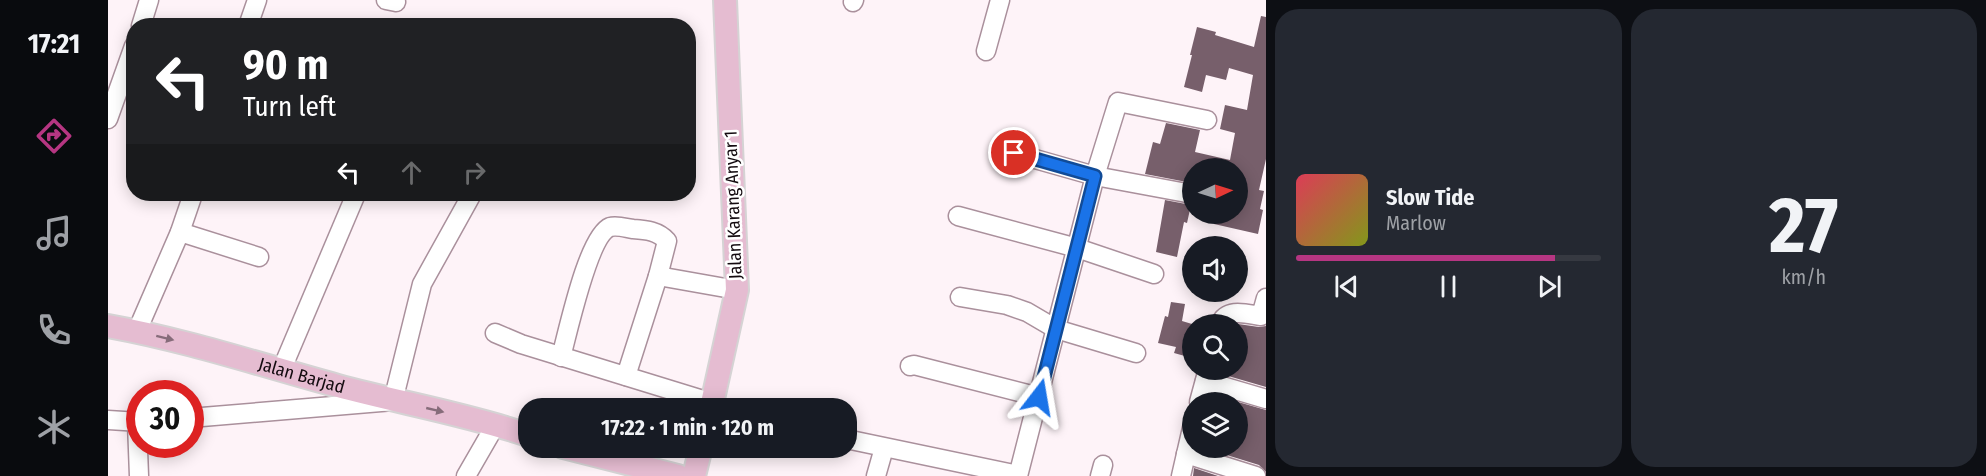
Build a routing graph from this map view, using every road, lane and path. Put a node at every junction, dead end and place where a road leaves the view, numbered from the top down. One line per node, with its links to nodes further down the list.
1 (149, 0): 5 (street)
2 (257, 0): 6 (street)
3 (725, 0): 23 (main road, Jalan Karang Anyar 1)
4 (1000, 0): 7 (street)
5 (143, 18)
6 (251, 18)
7 (986, 51)
8 (126, 68): 9 (street)
9 (108, 119)
10 (1207, 120): 12 (street)
11 (1014, 153): 12 (street)
12 (1095, 176): 13 (street); 19 (street)
13 (1182, 192)
14 (191, 201): 18 (street)
15 (353, 201): 35 (street)
16 (467, 201): 42 (street)
17 (958, 216): 19 (street)
18 (180, 232): 20 (street); 30 (street)
19 (1077, 248): 21 (street); 29 (street)
20 (259, 257)
21 (1154, 274)
22 (658, 276): 23 (street); 33 (street); 36 (street)
23 (737, 290): 40 (main road, Jalan Karang Anyar 1)
24 (960, 297): 29 (street)
25 (1266, 298): 27 (street)
26 (1248, 315): 27 (street)
27 (1264, 317)
28 (108, 326): 30 (main road, Jalan Barjad)
29 (1056, 329): 32 (street); 38 (street)
30 (137, 331): 35 (main road, Jalan Barjad, one-way to 35)
31 (495, 333): 33 (street)
32 (1136, 353)
33 (561, 357): 36 (street)
34 (910, 366): 38 (street)
35 (281, 370): 42 (main road, Jalan Barjad)
36 (626, 376): 39 (street)
37 (1218, 380): 41 (street)
38 (1039, 397): 61 (street)
39 (691, 398)
40 (714, 398)
41 (1266, 399)
42 (393, 400): 43 (street); 46 (main road, Jalan Barjad, one-way to 46)
43 (204, 417)
44 (108, 420): 45 (street)
45 (126, 421)
46 (496, 424): 47 (main road, Jalan Barjad); 57 (street)
47 (518, 432)
48 (857, 442): 49 (street)
49 (884, 448): 60 (street); 61 (street)
50 (139, 458): 56 (street)
51 (596, 458): 55 (main road)
52 (698, 458): 59 (main road)
53 (1185, 458): 62 (street)
54 (1199, 458): 63 (street)
55 (636, 471): 58 (main road)
56 (140, 476)
57 (466, 476)
58 (678, 476)
59 (693, 476)
60 (876, 476)
61 (1018, 476)
62 (1181, 476)
63 (1256, 476)

